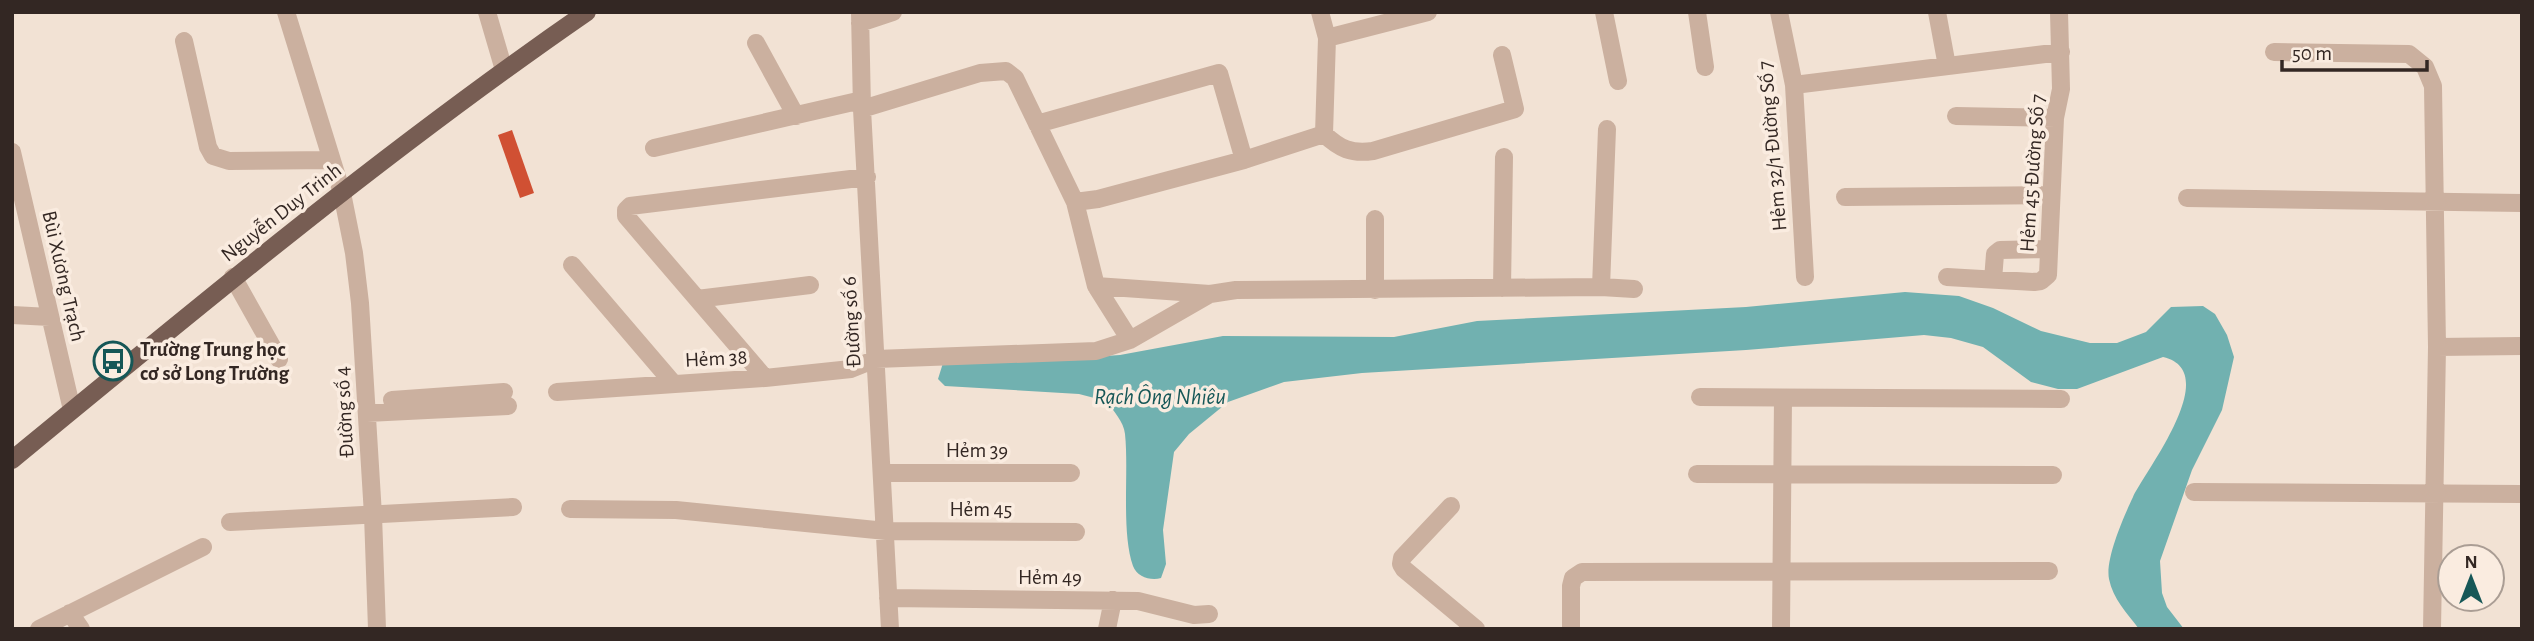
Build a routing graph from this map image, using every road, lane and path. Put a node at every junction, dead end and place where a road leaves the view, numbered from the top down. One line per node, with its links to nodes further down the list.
1 (286, 12): 34 (street, Đường số 4)
2 (487, 12): 21 (street)
3 (587, 12): 21 (main road, Nguyễn Duy Trinh)
4 (893, 12): 12 (street)
5 (1320, 12): 13 (street)
6 (1428, 12): 13 (street)
7 (1604, 12): 22 (street)
8 (1697, 12): 20 (street)
9 (1779, 12): 23 (street, Hẻm 32/1 Đường Số 7)
10 (1937, 12): 19 (street)
11 (2059, 12): 16 (street, Hẻm 45 Đường Số 7)
12 (860, 18): 24 (street, Đường số 6)
13 (1327, 38): 30 (street)
14 (184, 41): 34 (street)
15 (756, 43): 25 (street)
16 (2061, 52): 19 (street); 27 (street, Hẻm 45 Đường Số 7)
17 (2274, 52): 42 (street)
18 (1502, 55): 30 (street)
19 (1947, 66): 23 (street)
20 (1705, 67)
21 (504, 70): 37 (main road, Nguyễn Duy Trinh)
22 (1618, 81)
23 (1794, 85): 47 (street, Hẻm 32/1 Đường Số 7)
24 (862, 105): 25 (street); 28 (street); 36 (street, Đường số 6)
25 (796, 116): 31 (street)
26 (1956, 116): 27 (street)
27 (2055, 118): 38 (street, Hẻm 45 Đường Số 7)
28 (1037, 124): 35 (street); 41 (street)
29 (1607, 129): 53 (street)
30 (1324, 135): 35 (street)
31 (654, 148)
32 (12, 152): 60 (street, Bùi Xương Trạch)
33 (1504, 157): 54 (street)
34 (332, 160): 37 (street, Đường số 4)
35 (1244, 160): 41 (street)
36 (867, 177): 58 (street); 65 (street, Đường số 6)
37 (342, 193): 49 (main road, Nguyễn Duy Trinh); 73 (street, Đường số 4)
38 (2051, 195): 39 (street); 45 (street, Hẻm 45 Đường Số 7)
39 (1846, 197)
40 (2187, 198): 42 (street)
41 (1074, 202): 52 (street)
42 (2436, 202): 43 (street); 63 (street)
43 (2522, 203)
44 (1375, 219): 56 (street)
45 (2049, 248): 50 (street); 50 (street, Hẻm 45 Đường Số 7)
46 (572, 265): 67 (street)
47 (1805, 276)
48 (1947, 276): 50 (street, Hẻm 45 Đường Số 7)
49 (233, 277): 64 (street); 74 (main road, Nguyễn Duy Trinh)
50 (1993, 280)
51 (810, 285): 58 (street)
52 (1096, 286): 57 (street); 61 (street)
53 (1601, 287): 54 (street); 55 (street)
54 (1502, 288): 56 (street)
55 (1634, 289)
56 (1375, 290): 57 (street)
57 (1210, 294): 61 (street, Hẻm 38)
58 (697, 299): 66 (street)
59 (12, 315): 60 (street)
60 (50, 317): 74 (street, Bùi Xương Trạch)
61 (1130, 340): 65 (street, Hẻm 38)
62 (2522, 346): 63 (street)
63 (2437, 347): 82 (street)
64 (279, 359)
65 (876, 359): 66 (street, Hẻm 38); 77 (street, Đường số 6)
66 (765, 378): 67 (street, Hẻm 38)
67 (673, 383): 68 (street, Hẻm 38)
68 (557, 391)
69 (1700, 397): 70 (street)
70 (1783, 398): 72 (street); 79 (street)
71 (506, 399): 73 (street)
72 (2061, 399)
73 (366, 407): 87 (street, Đường số 4)
74 (72, 410): 75 (main road, Nguyễn Duy Trinh)
75 (12, 460)
76 (1071, 472): 77 (street, Hẻm 39)
77 (882, 474): 89 (street, Đường số 6)
78 (1697, 474): 79 (street)
79 (1782, 475): 80 (street); 92 (street)
80 (2053, 475)
81 (2194, 492): 82 (street)
82 (2434, 493): 83 (street); 106 (street)
83 (2522, 494)
84 (1451, 506): 103 (street)
85 (513, 507): 87 (street)
86 (570, 509): 89 (street, Hẻm 45)
87 (373, 515): 88 (street); 100 (street, Đường số 4)
88 (230, 522)
89 (886, 531): 90 (street, Hẻm 45); 94 (street, Đường số 6)
90 (1076, 532)
91 (203, 547): 96 (street)
92 (1781, 570): 93 (street); 104 (street); 105 (street)
93 (2049, 571)
94 (888, 598): 95 (street, Hẻm 49); 101 (street, Đường số 6)
95 (1113, 600): 97 (street, Hẻm 49); 102 (street)
96 (70, 613): 98 (street); 99 (street)
97 (1209, 614)
98 (39, 629)
99 (81, 629)
100 (377, 629)
101 (890, 629)
102 (1107, 629)
103 (1476, 629)
104 (1571, 629)
105 (1781, 629)
106 (2432, 629)

